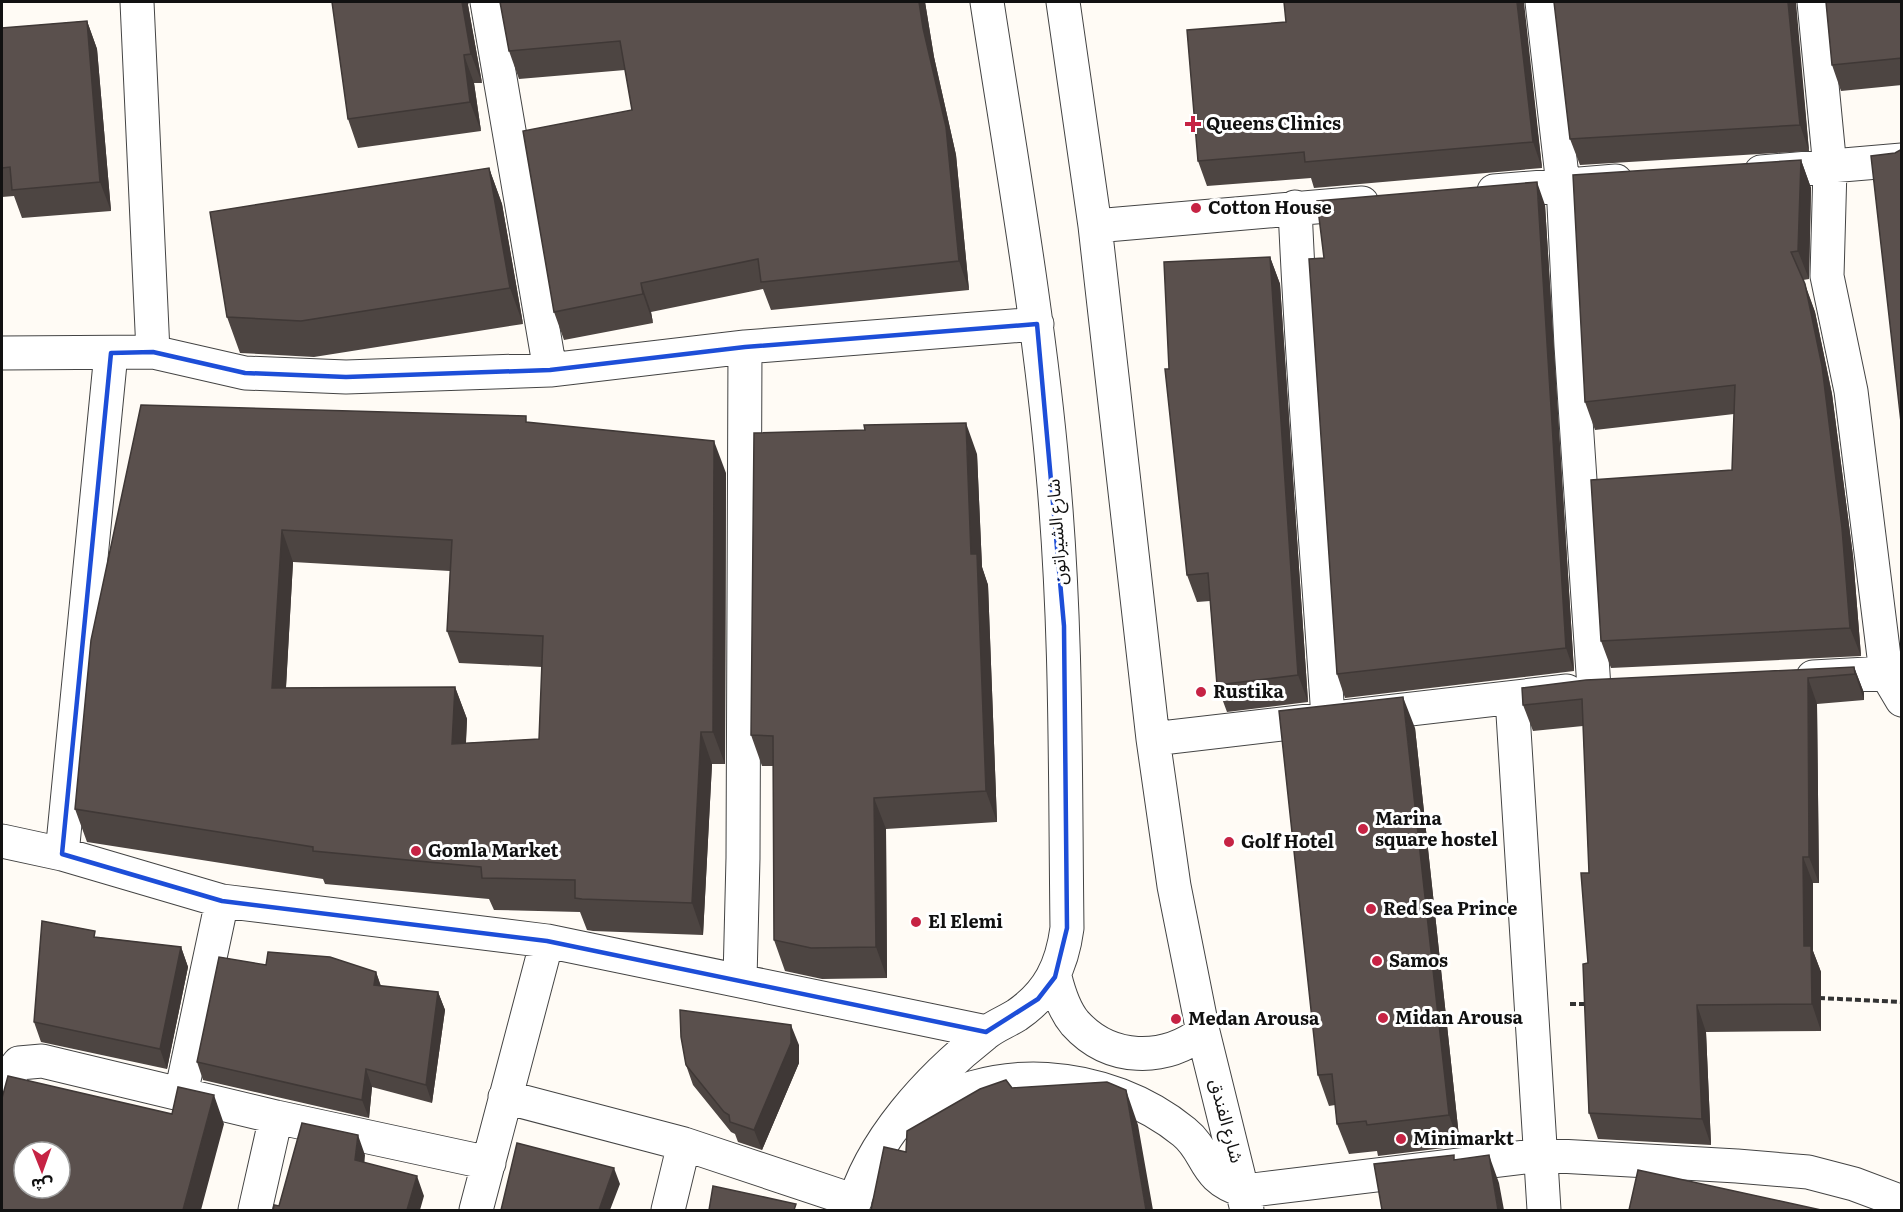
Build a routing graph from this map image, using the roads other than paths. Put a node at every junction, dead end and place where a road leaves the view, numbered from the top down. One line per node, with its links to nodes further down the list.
1 (136, 2): 19 (street)
2 (487, 2): 21 (street)
3 (987, 2): 16 (street, شارع الشيراتون)
4 (1063, 2): 15 (street)
5 (1542, 2): 11 (street)
6 (1814, 2): 8 (street)
7 (1902, 160): 8 (street)
8 (1830, 168): 9 (street); 24 (street)
9 (1726, 175)
10 (1644, 180): 11 (street)
11 (1563, 185): 12 (street); 25 (street)
12 (1459, 195)
13 (1390, 201): 14 (street)
14 (1295, 207): 15 (street); 27 (street)
15 (1095, 226): 28 (street)
16 (1037, 324): 17 (street); 33 (street, شارع الشيراتون)
17 (745, 347): 21 (street); 34 (street)
18 (111, 352): 19 (street); 20 (street); 30 (street)
19 (153, 352): 21 (street)
20 (2, 353)
21 (550, 370)
22 (1781, 678): 24 (street)
23 (1629, 686): 25 (street)
24 (1894, 687)
25 (1594, 688): 26 (street)
26 (1512, 698): 27 (street); 43 (street)
27 (1328, 718): 28 (street)
28 (1153, 739): 36 (street)
29 (2, 841): 30 (street)
30 (62, 854): 31 (street)
31 (222, 901): 32 (street); 38 (street)
32 (547, 941): 34 (street); 39 (street)
33 (1055, 977): 35 (street, شارع الشيراتون); 36 (street)
34 (740, 979): 35 (street)
35 (986, 1032): 41 (street, شارع الشيراتون)
36 (1203, 1032): 46 (street, شارع الفندق)
37 (2, 1084): 38 (street)
38 (181, 1094): 40 (street)
39 (506, 1097): 42 (street); 44 (street)
40 (276, 1117): 44 (street); 48 (street)
41 (883, 1142): 46 (street); 47 (street)
42 (684, 1144): 47 (street); 50 (street)
43 (1541, 1155): 45 (street); 46 (street); 51 (street)
44 (489, 1163): 49 (street)
45 (1899, 1197)
46 (1246, 1201)
47 (854, 1206)
48 (255, 1210)
49 (476, 1210)
50 (668, 1210)
51 (1544, 1210)

